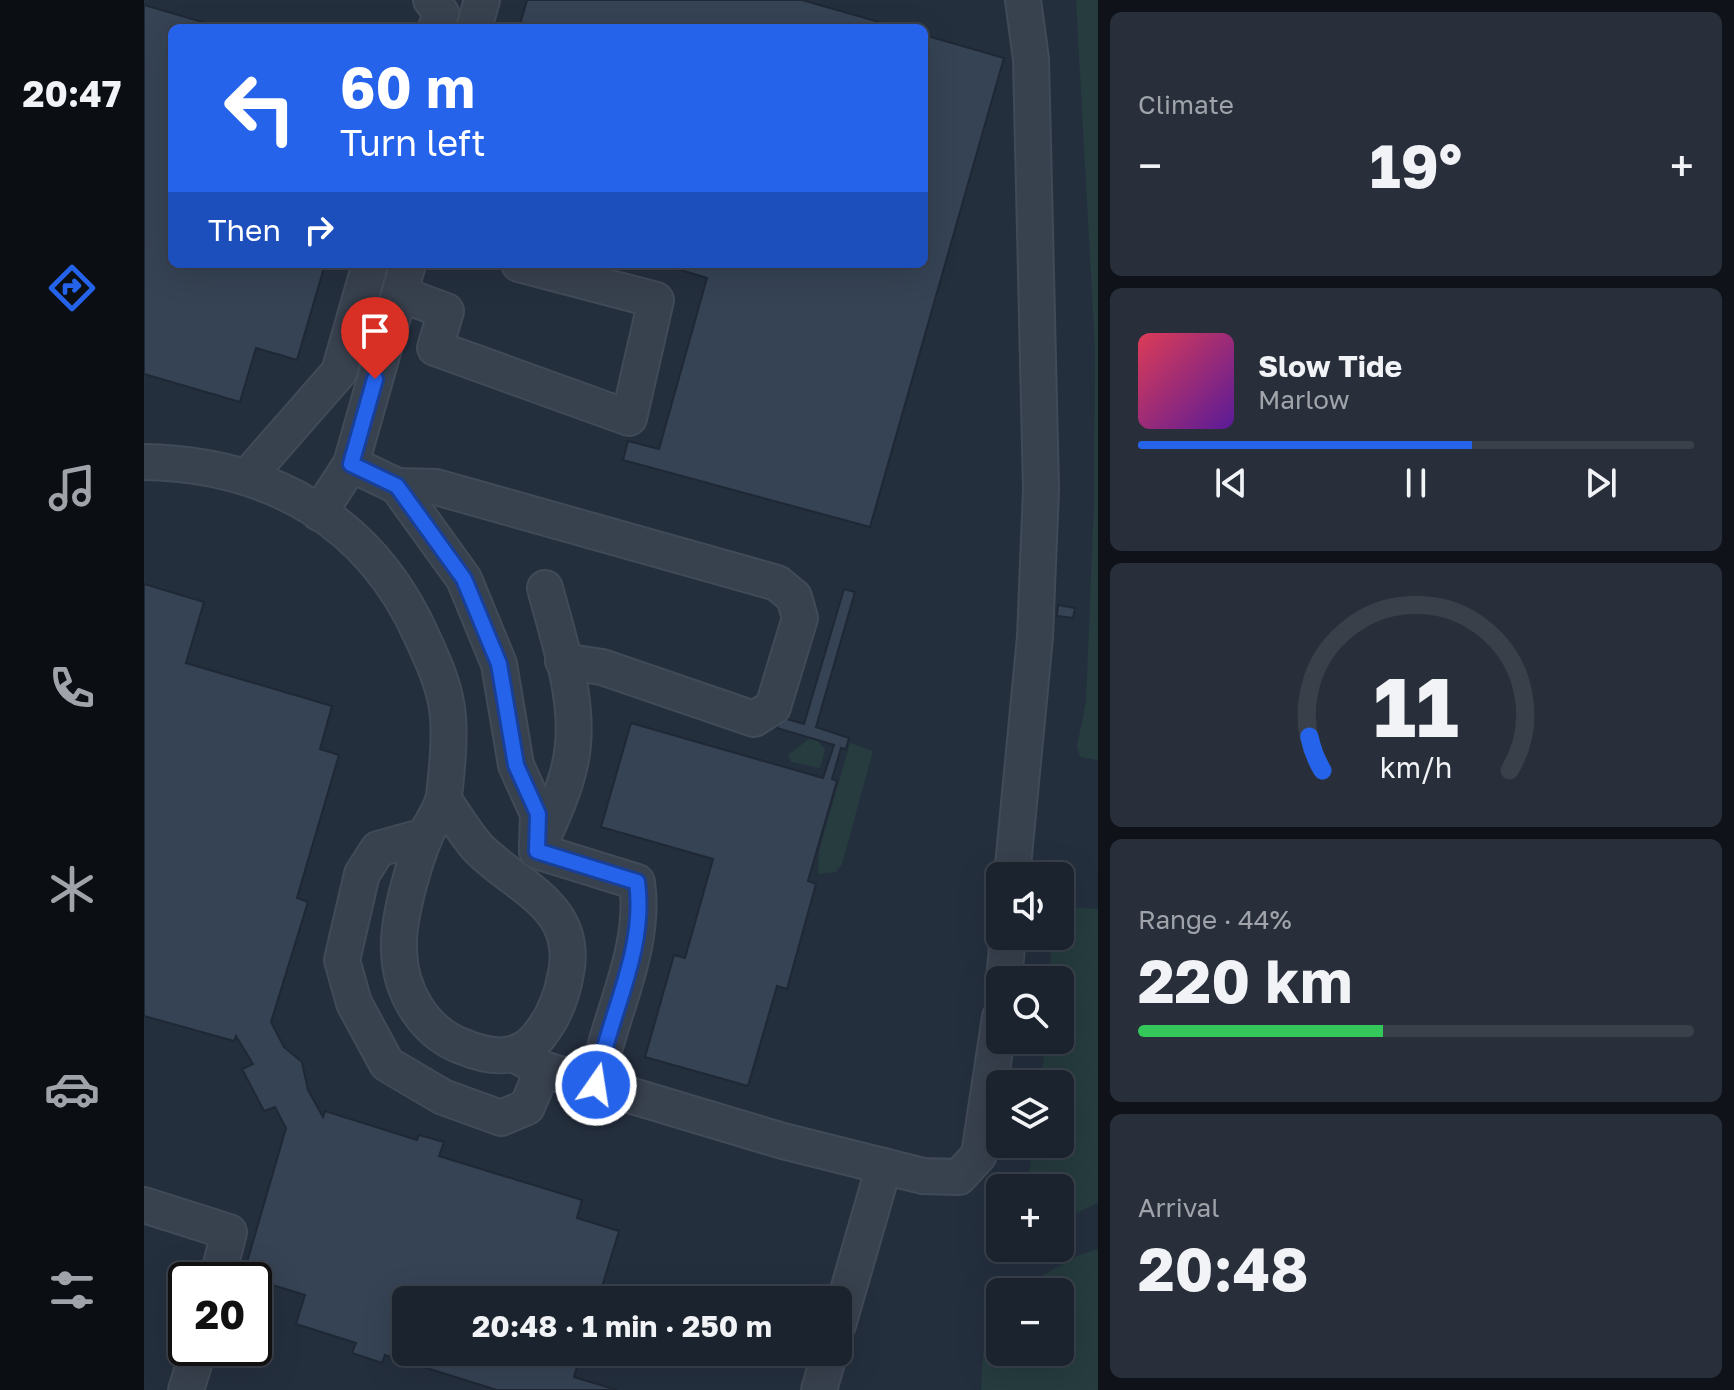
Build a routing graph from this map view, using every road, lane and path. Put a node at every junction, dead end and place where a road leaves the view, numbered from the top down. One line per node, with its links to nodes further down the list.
1 (431, 0): 4 (street)
2 (482, 0): 5 (street)
3 (1023, 0): 19 (street)
4 (437, 24)
5 (475, 24)
6 (369, 268): 11 (street)
7 (534, 268): 8 (street)
8 (404, 279): 10 (street)
9 (144, 462): 11 (street)
10 (351, 464): 12 (street); 13 (street)
11 (248, 476): 13 (street)
12 (397, 486): 15 (street); 18 (street)
13 (319, 513): 16 (street)
14 (545, 588): 15 (street)
15 (563, 661): 18 (street)
16 (444, 800): 17 (street); 20 (street)
17 (425, 836): 22 (street); 22 (street)
18 (537, 851): 20 (street); 23 (street)
19 (1013, 862)
20 (518, 880): 22 (street)
21 (994, 1054): 24 (street)
22 (529, 1062): 23 (street)
23 (596, 1085): 24 (street)
24 (884, 1166): 27 (street)
25 (144, 1205): 26 (street)
26 (222, 1262)
27 (849, 1286)
28 (193, 1366): 30 (street)
29 (826, 1366): 31 (street)
30 (186, 1390)
31 (819, 1390)

